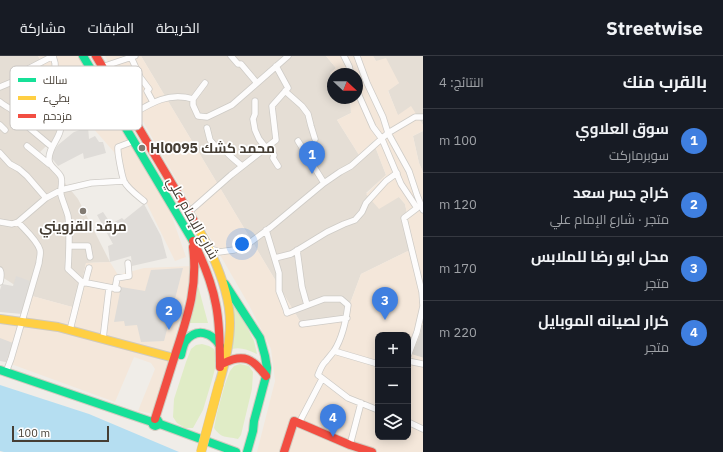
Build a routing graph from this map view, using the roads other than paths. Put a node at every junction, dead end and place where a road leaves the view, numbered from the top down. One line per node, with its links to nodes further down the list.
1 (53, 56): 9 (street); 10 (street)
2 (83, 56): 11 (main road, شارع الإمام علي)
3 (96, 56): 12 (main road, شارع الإمام علي)
4 (231, 56): 18 (street)
5 (287, 56): 14 (street)
6 (344, 56): 15 (street)
7 (357, 56): 37 (street)
8 (133, 57): 13 (street)
9 (34, 66)
10 (55, 66)
11 (89, 66)
12 (101, 66)
13 (105, 66)
14 (276, 66): 18 (street); 21 (street)
15 (350, 68)
16 (142, 80): 25 (street)
17 (205, 82): 22 (street)
18 (257, 82): 22 (street)
19 (10, 83): 20 (street)
20 (0, 87)
21 (285, 91): 38 (street); 44 (street)
22 (193, 99): 25 (street)
23 (255, 101): 44 (street)
24 (0, 102): 27 (street)
25 (153, 102): 28 (street)
26 (363, 104): 39 (street)
27 (10, 108)
28 (142, 108)
29 (423, 117): 37 (street)
30 (0, 126): 32 (street)
31 (207, 128): 47 (street)
32 (5, 130)
33 (32, 130): 43 (street)
34 (61, 130): 43 (street)
35 (127, 130): 40 (main road, شارع الإمام علي)
36 (140, 130): 56 (main road, شارع الإمام علي)
37 (388, 133): 39 (street); 55 (street)
38 (316, 139)
39 (382, 139): 49 (street); 51 (street)
40 (134, 141): 50 (street); 61 (main road, شارع الإمام علي)
41 (298, 141): 51 (street)
42 (27, 146): 46 (street)
43 (52, 147): 46 (street)
44 (267, 147): 47 (street); 48 (street)
45 (0, 153): 53 (street)
46 (49, 164): 52 (street)
47 (242, 166): 56 (street)
48 (278, 166)
49 (397, 173): 55 (street); 64 (street)
50 (124, 181): 52 (street); 54 (street)
51 (324, 183): 60 (street)
52 (60, 190): 53 (street); 62 (street)
53 (46, 198): 58 (street)
54 (144, 201)
55 (421, 205): 75 (street)
56 (189, 212): 59 (main road, شارع الإمام علي)
57 (0, 222): 58 (street)
58 (18, 222): 78 (street)
59 (198, 228): 61 (main road); 63 (main road, شارع الإمام علي)
60 (266, 230): 63 (street); 66 (street)
61 (190, 236): 83 (main road, شارع الإمام علي); 86 (main road)
62 (69, 246): 65 (street); 72 (street)
63 (209, 248): 70 (main road, شارع الإمام علي)
64 (297, 250): 66 (street); 74 (street)
65 (90, 257)
66 (275, 258): 74 (street)
67 (128, 263): 73 (street)
68 (89, 268): 72 (street)
69 (0, 270): 71 (street)
70 (220, 277): 88 (main road, شارع الإمام علي); 92 (main road)
71 (0, 282)
72 (84, 283): 73 (street); 81 (street)
73 (114, 289): 82 (street)
74 (307, 305): 76 (street)
75 (423, 306): 80 (street)
76 (346, 318): 79 (street); 85 (street)
77 (0, 319): 78 (main road)
78 (22, 322): 81 (main road); 91 (street)
79 (302, 324)
80 (421, 324): 84 (street)
81 (70, 330): 82 (main road)
82 (103, 338): 86 (main road)
83 (220, 348): 94 (main road, شارع الإمام علي); 98 (main road)
84 (411, 348)
85 (334, 351): 89 (street); 93 (street)
86 (174, 358): 98 (main road)
87 (411, 362): 90 (street)
88 (224, 363): 92 (main road); 94 (main road, شارع الإمام علي)
89 (375, 363)
90 (423, 364)
91 (3, 371): 98 (main road)
92 (266, 376): 97 (main road)
93 (320, 377): 95 (street); 99 (street)
94 (219, 384): 103 (main road, bridge)
95 (361, 404): 96 (street); 102 (street)
96 (375, 409)
97 (254, 421): 105 (main road); 106 (main road)
98 (157, 422): 104 (main road)
99 (299, 423): 102 (main road); 107 (main road)
100 (411, 423): 101 (street)
101 (422, 427)
102 (355, 448): 108 (main road)
103 (201, 452)
104 (236, 452)
105 (241, 452)
106 (247, 452)
107 (284, 452)
108 (372, 452)

